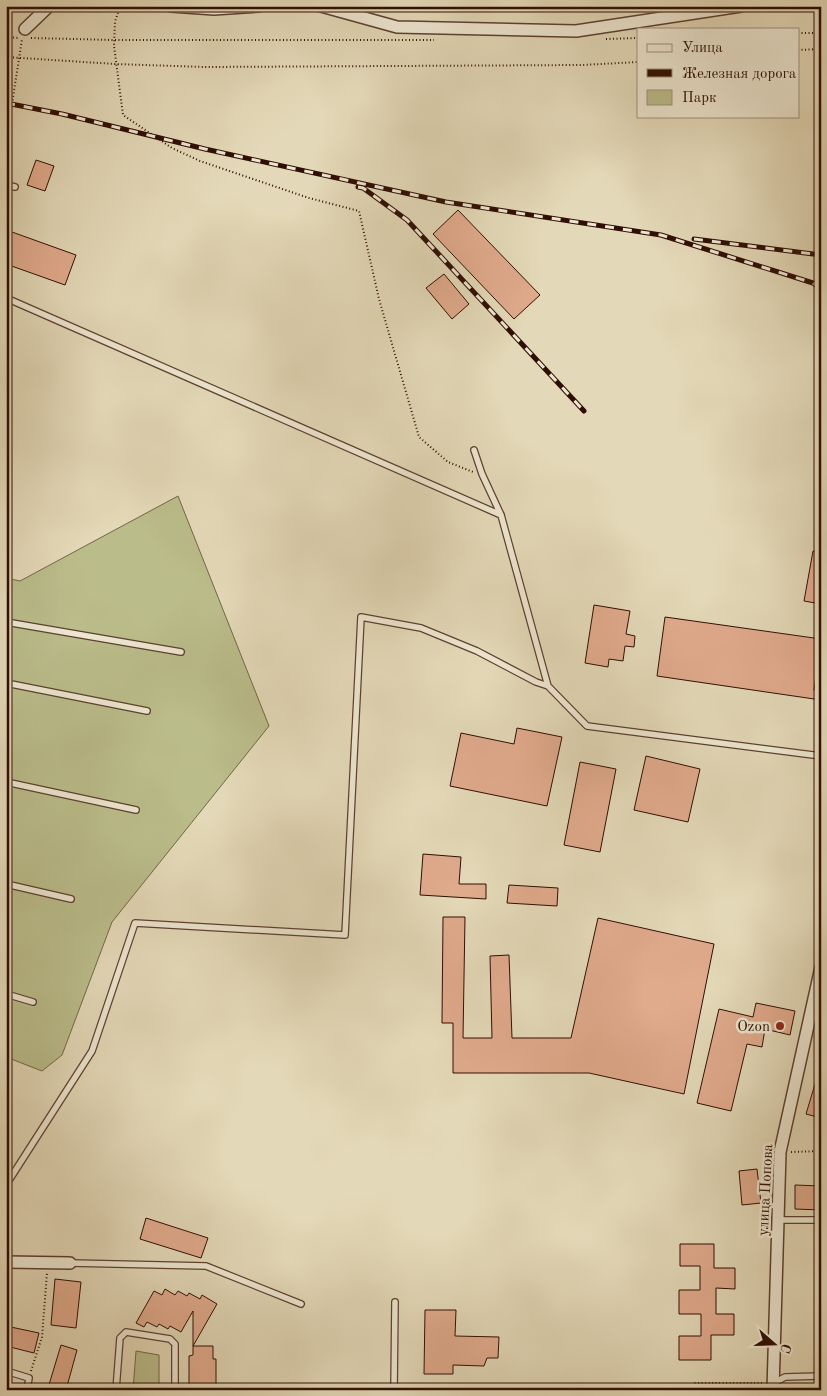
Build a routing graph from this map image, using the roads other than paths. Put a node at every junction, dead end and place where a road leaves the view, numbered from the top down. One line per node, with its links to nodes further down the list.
1 (49, 6): 6 (street)
2 (171, 6): 3 (street)
3 (259, 6)
4 (321, 6): 5 (street)
5 (741, 6)
6 (28, 33)
7 (6, 185): 8 (lane)
8 (15, 187)
9 (6, 298): 11 (lane)
10 (474, 450): 11 (lane)
11 (500, 515): 15 (lane)
12 (6, 622): 13 (lane)
13 (181, 652)
14 (6, 683): 16 (lane)
15 (548, 686): 17 (lane); 25 (lane)
16 (147, 711)
17 (821, 756)
18 (6, 782): 19 (lane)
19 (136, 810)
20 (6, 884): 21 (lane)
21 (71, 899)
22 (821, 967): 26 (street, улица Попова)
23 (6, 994): 24 (lane)
24 (33, 1002)
25 (6, 1184)
26 (777, 1220): 27 (lane); 34 (street, улица Попова)
27 (821, 1220)
28 (6, 1262): 29 (street)
29 (70, 1263): 31 (lane)
30 (395, 1302): 38 (lane)
31 (301, 1304)
32 (6, 1371): 35 (lane)
33 (821, 1376): 34 (lane)
34 (774, 1386)
35 (27, 1390)
36 (116, 1390): 37 (lane)
37 (175, 1390)
38 (394, 1390)

